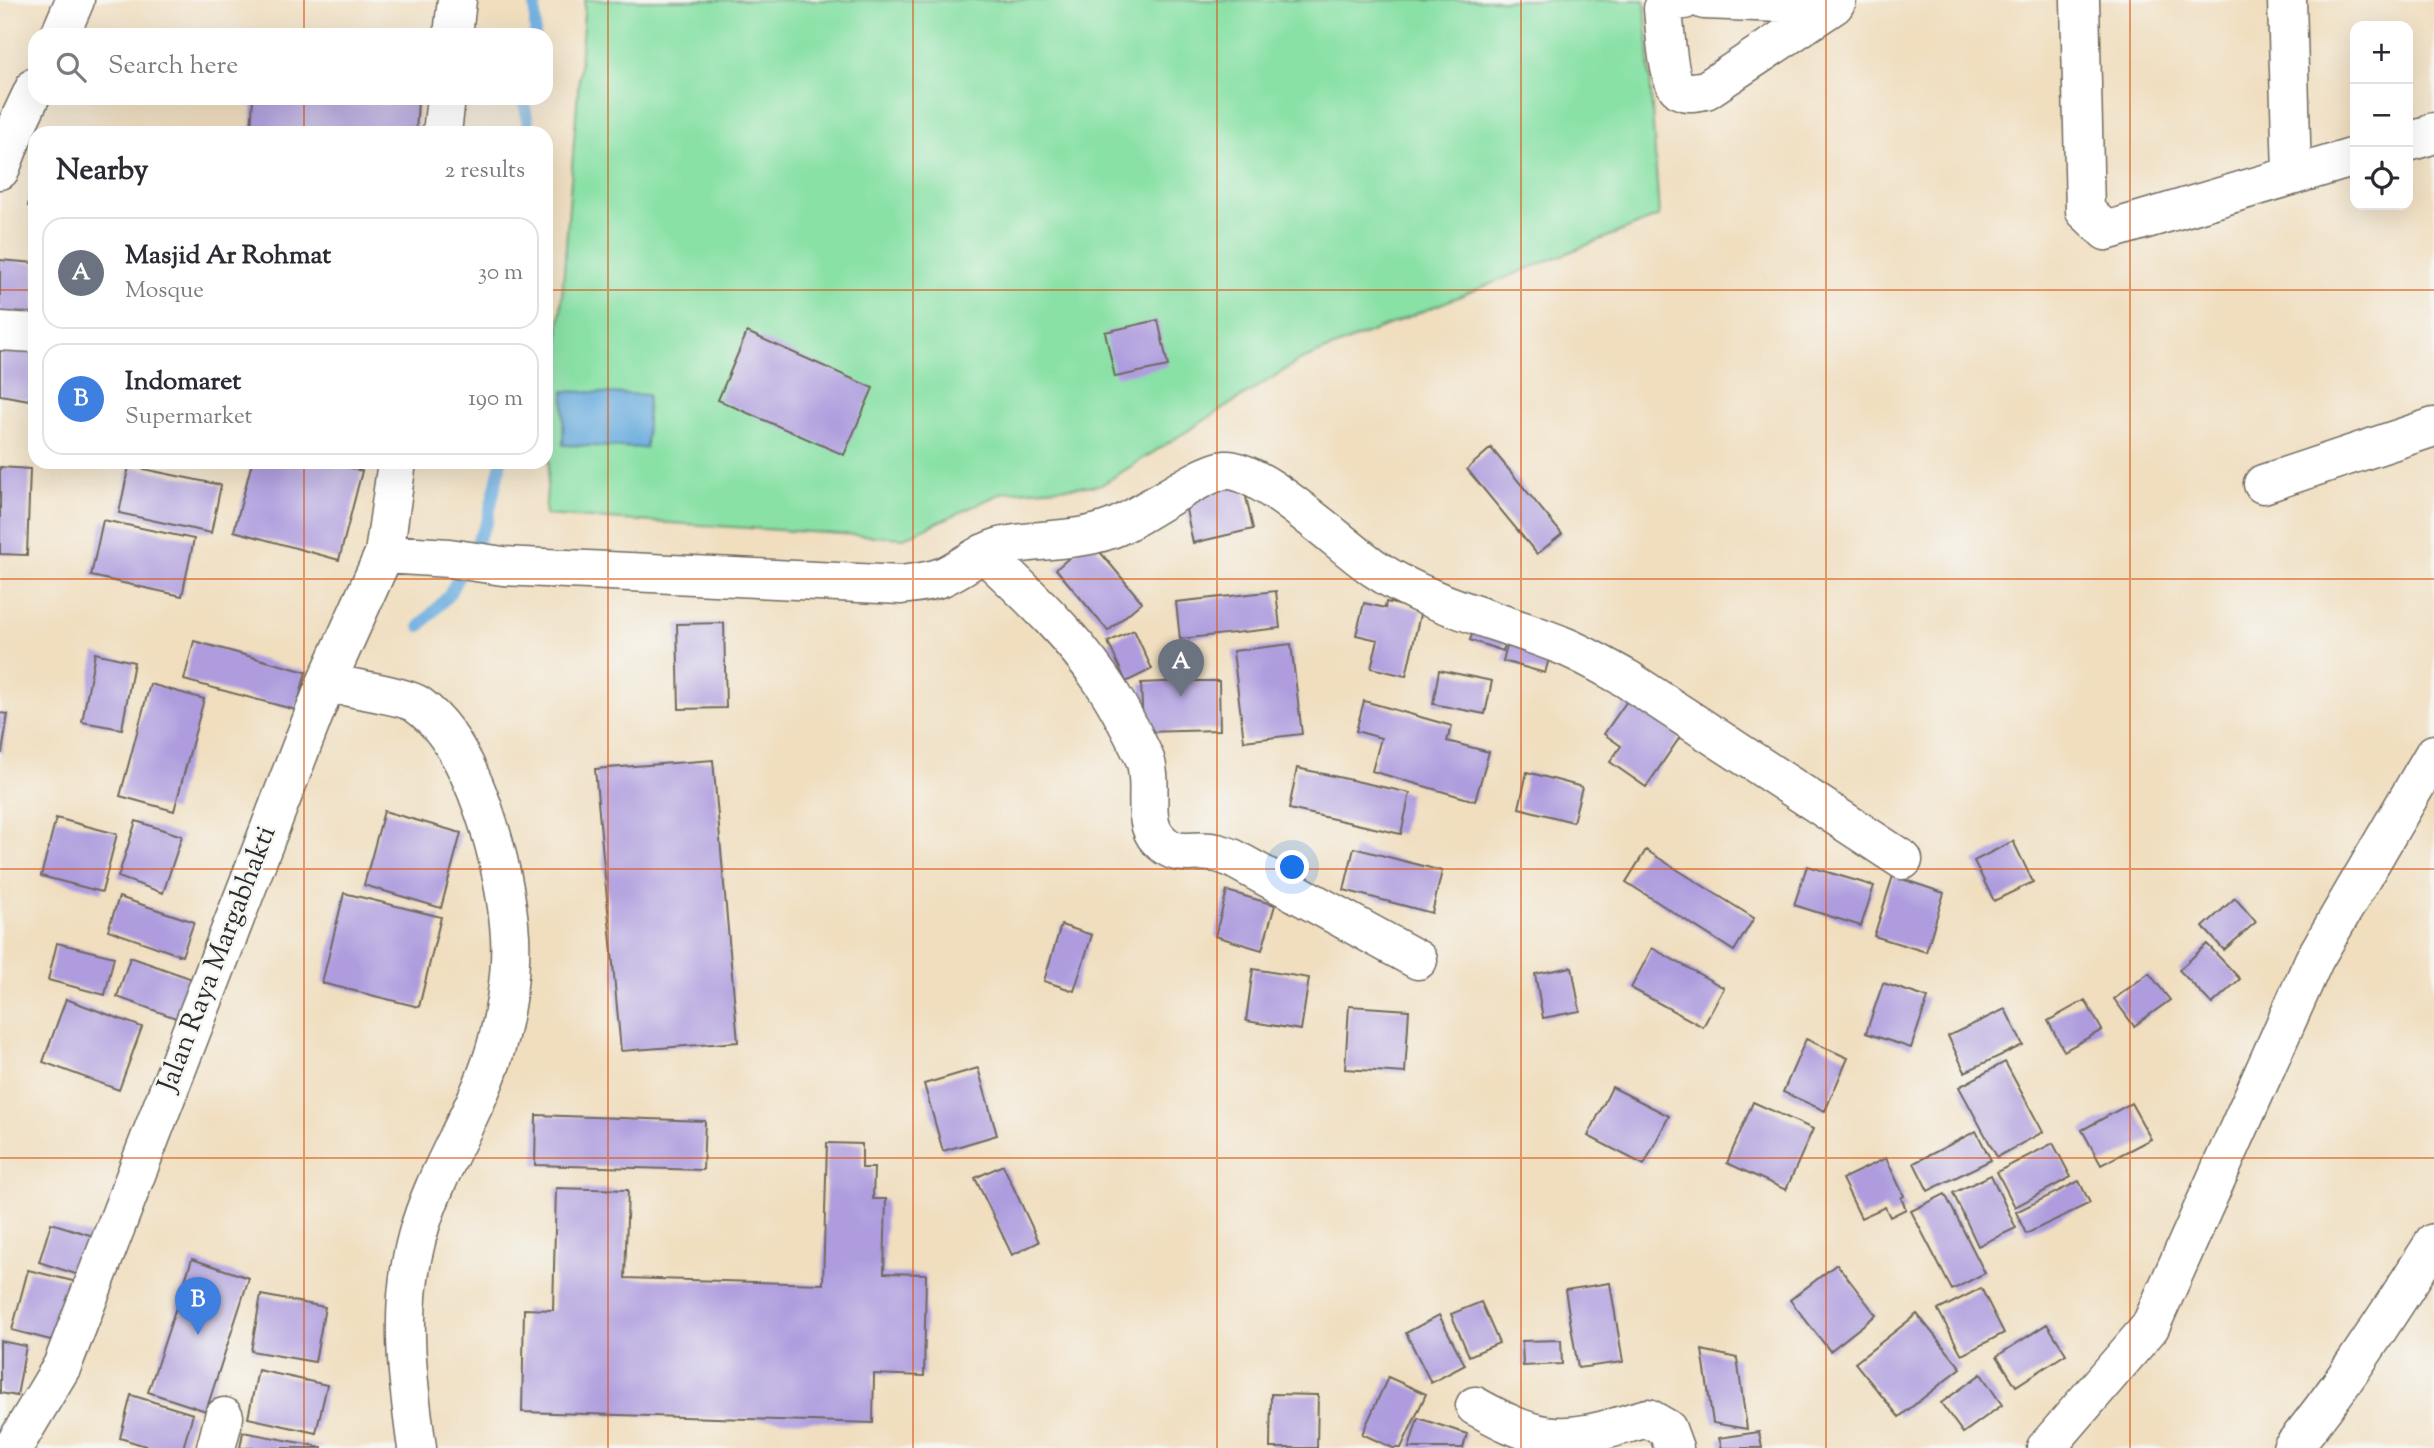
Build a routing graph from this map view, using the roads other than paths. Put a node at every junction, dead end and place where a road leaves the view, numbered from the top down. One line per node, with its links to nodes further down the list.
1 (75, 0): 8 (street)
2 (457, 0): 9 (street)
3 (1684, 0): 7 (street)
4 (1704, 0): 7 (street)
5 (2080, 0): 17 (street)
6 (2287, 0): 17 (street)
7 (1835, 3)
8 (63, 28)
9 (454, 28)
10 (28, 102): 16 (street)
11 (445, 105): 12 (street)
12 (443, 126)
13 (2434, 132): 14 (street)
14 (2413, 140)
15 (2350, 158): 17 (street)
16 (0, 170)
17 (2292, 175)
18 (0, 331): 19 (street)
19 (28, 333)
20 (2434, 427): 22 (street)
21 (396, 469): 24 (street, Jalan Raya Margabhakti)
22 (2263, 484)
23 (984, 553): 24 (street); 27 (street); 28 (street)
24 (384, 554): 25 (street, Jalan Raya Margabhakti)
25 (326, 683): 31 (street, Jalan Raya Margabhakti); 32 (street)
26 (2434, 754): 34 (street)
27 (1903, 860)
28 (1418, 960)
29 (2434, 1242): 35 (street)
30 (1475, 1406): 33 (street)
31 (13, 1448)
32 (417, 1448)
33 (1674, 1448)
34 (2046, 1448)
35 (2292, 1448)

